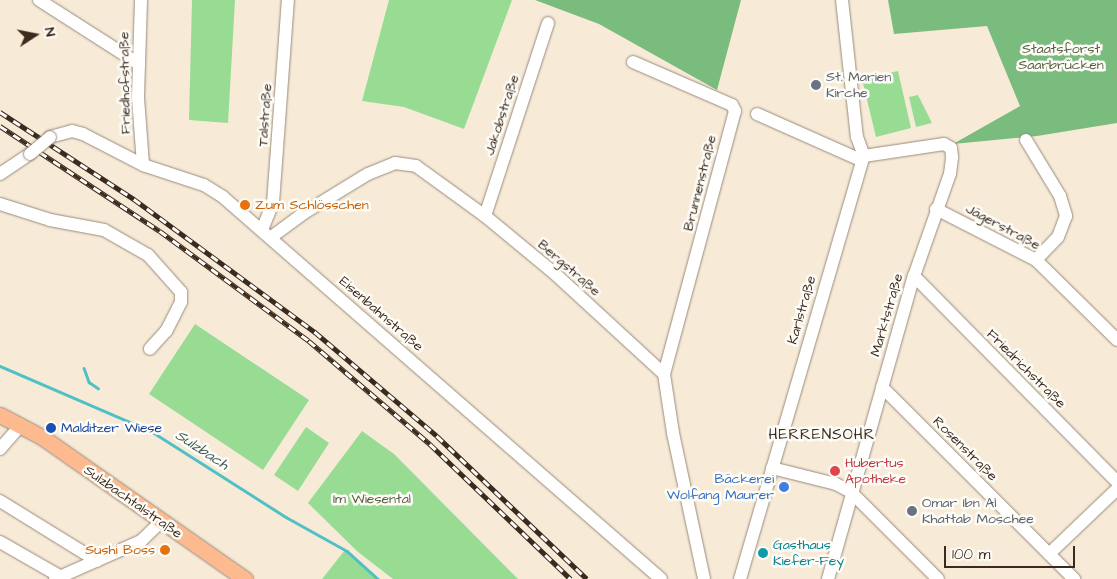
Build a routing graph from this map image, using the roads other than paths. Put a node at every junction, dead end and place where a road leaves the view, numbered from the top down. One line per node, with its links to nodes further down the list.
1 (39, 0): 7 (street)
2 (141, 0): 7 (street, Friedhofstraße)
3 (288, 0): 16 (street, Talstraße)
4 (842, 0): 10 (street)
5 (548, 23): 15 (street, Jakobstraße)
6 (632, 62): 21 (street, Brunnenstraße)
7 (139, 64): 11 (street, Friedhofstraße)
8 (757, 114): 10 (street)
9 (1026, 140): 17 (street)
10 (862, 158): 14 (street, Marktstraße); 26 (street, Karlstraße)
11 (143, 165): 12 (street, Eisenbahnstraße, bridge); 16 (street, Eisenbahnstraße)
12 (0, 174)
13 (0, 204): 20 (street)
14 (936, 209): 17 (street, Jägerstraße); 18 (street, Marktstraße)
15 (485, 216): 16 (street, Bergstraße); 21 (street, Bergstraße)
16 (266, 234): 37 (street, Eisenbahnstraße)
17 (1036, 260): 19 (street, Jägerstraße)
18 (914, 276): 22 (street, Marktstraße); 27 (street, Friedrichstraße)
19 (1117, 340)
20 (150, 349)
21 (664, 374): 38 (street)
22 (882, 387): 29 (street, Marktstraße); 33 (street, Rosenstraße)
23 (0, 415): 24 (main road, Sulzbachtalstraße)
24 (21, 425): 25 (street); 31 (main road, Sulzbachtalstraße)
25 (0, 449)
26 (772, 468): 29 (street); 39 (street, Karlstraße)
27 (1117, 482)
28 (1117, 489): 33 (street)
29 (851, 492): 40 (street, Marktstraße); 41 (street)
30 (0, 501): 34 (street)
31 (160, 522): 34 (street); 36 (main road, Sulzbachtalstraße)
32 (0, 542): 35 (street)
33 (1049, 554): 42 (street, Rosenstraße)
34 (97, 561): 35 (street)
35 (58, 578)
36 (244, 579)
37 (661, 579)
38 (704, 579)
39 (740, 579)
40 (828, 579)
41 (938, 579)
42 (1074, 579)

